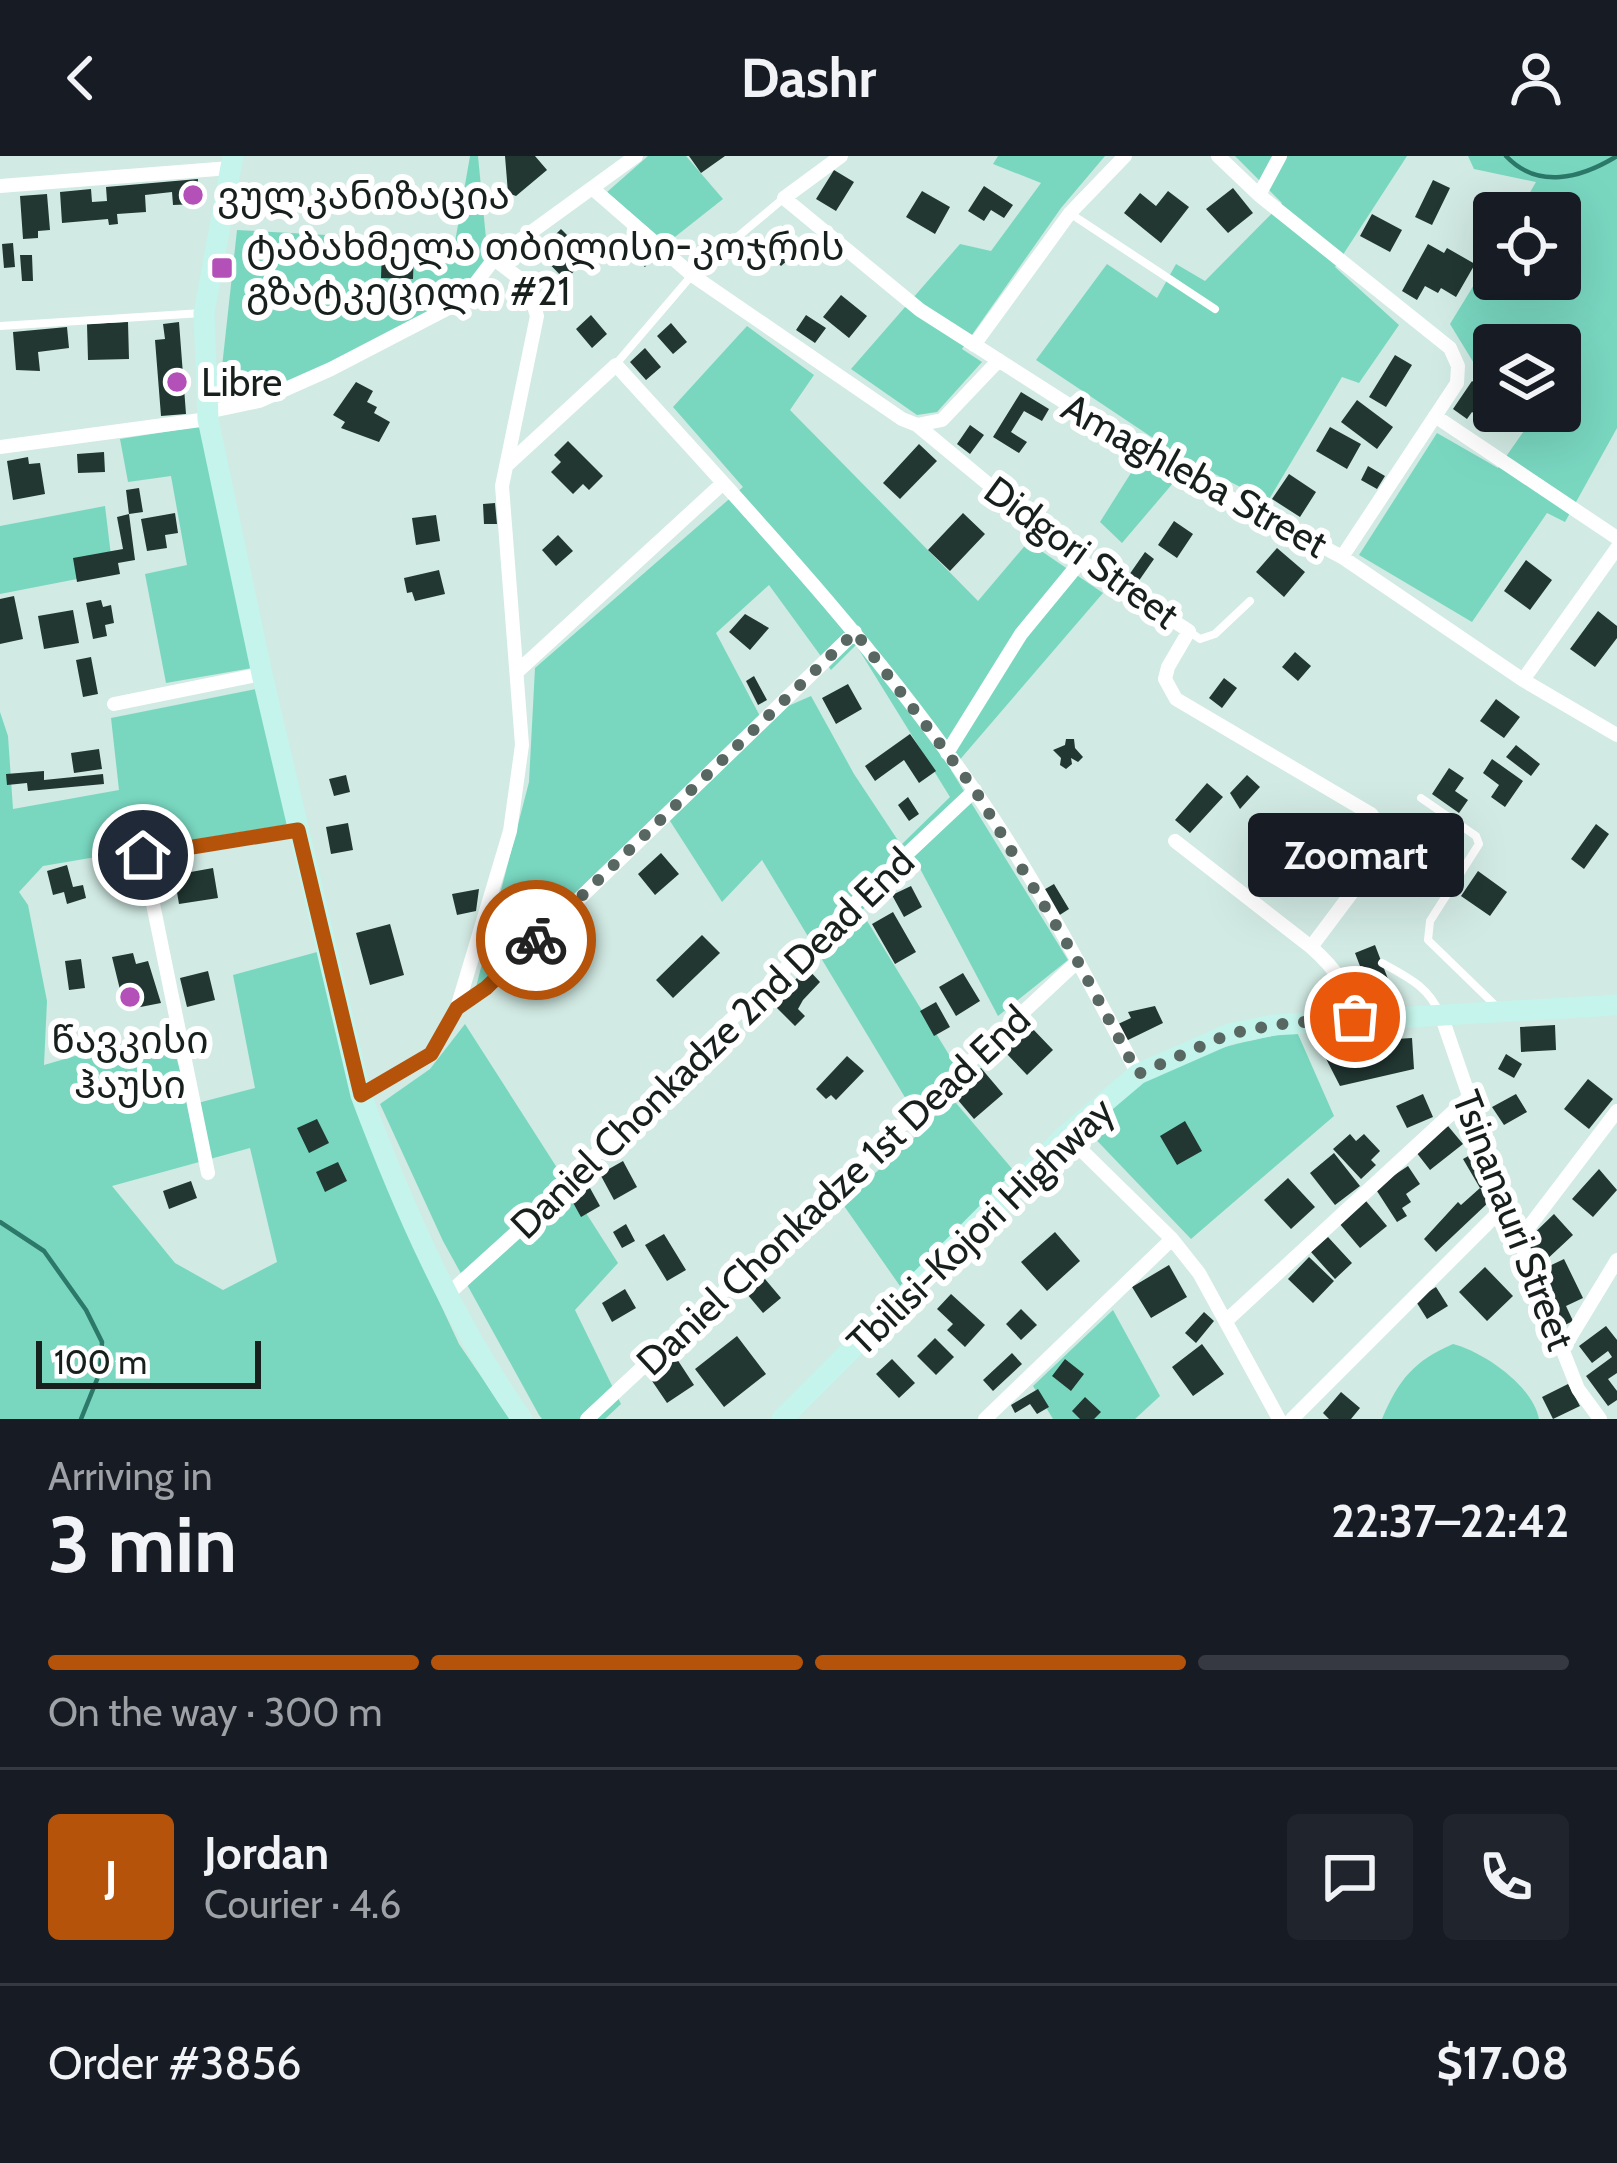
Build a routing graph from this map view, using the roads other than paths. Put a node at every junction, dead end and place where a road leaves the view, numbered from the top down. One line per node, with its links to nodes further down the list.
1 (636, 156): 8 (street)
2 (841, 156): 10 (street)
3 (1125, 156): 11 (street)
4 (1218, 156): 9 (street)
5 (1280, 156): 9 (street)
6 (232, 162): 7 (street); 15 (main road)
7 (0, 186)
8 (592, 188): 12 (street); 13 (street, Didgori Street)
9 (1259, 196): 21 (street)
10 (784, 198): 13 (lane); 17 (street, Amaghleba Street)
11 (1070, 213): 14 (lane); 17 (street)
12 (494, 259): 20 (street); 24 (street)
13 (692, 274): 19 (lane); 22 (street, Didgori Street)
14 (1215, 309)
15 (204, 313): 16 (lane); 20 (main road)
16 (0, 326)
17 (974, 345): 18 (street, Amaghleba Street)
18 (999, 360): 22 (street); 28 (street, Amaghleba Street)
19 (616, 365): 24 (street); 25 (street)
20 (207, 415): 23 (street); 34 (main road)
21 (1435, 416): 26 (street); 28 (street)
22 (917, 425): 29 (street, Didgori Street)
23 (0, 447)
24 (506, 466): 33 (street)
25 (722, 483): 31 (street); 33 (street)
26 (1617, 538)
27 (1617, 548): 35 (street)
28 (1342, 557): 35 (street, Amaghleba Street)
29 (1081, 561): 32 (street, Didgori Street); 38 (street)
30 (1250, 601): 32 (lane)
31 (855, 632): 38 (street); 49 (street)
32 (1189, 632): 43 (street, Didgori Street)
33 (518, 671): 49 (street)
34 (262, 674): 36 (street); 41 (main road)
35 (1523, 680): 37 (street, Amaghleba Street)
36 (114, 704)
37 (1617, 735)
38 (946, 753): 39 (street)
39 (975, 790): 44 (street); 63 (street, Daniel Chonkadze 2nd Dead End)
40 (1421, 798): 50 (lane)
41 (298, 830): 54 (main road); 58 (street)
42 (1175, 842): 43 (street)
43 (1311, 947): 47 (street)
44 (1078, 962): 53 (street); 68 (street, Daniel Chonkadze 1st Dead End)
45 (1382, 963): 51 (lane)
46 (1361, 970): 47 (lane)
47 (1341, 977): 52 (street)
48 (1617, 1005): 50 (main road, Tbilisi-Kojori Highway)
49 (457, 1008): 54 (street)
50 (1503, 1012): 51 (main road, Tbilisi-Kojori Highway)
51 (1441, 1015): 52 (main road, Tbilisi-Kojori Highway); 55 (street, Tsinanauri Street)
52 (1355, 1017): 53 (main road, Tbilisi-Kojori Highway)
53 (1138, 1074): 57 (main road, Tbilisi-Kojori Highway)
54 (361, 1095): 63 (main road)
55 (1467, 1099): 59 (street, Tsinanauri Street); 64 (street)
56 (1617, 1111): 61 (street)
57 (1066, 1135): 60 (street); 69 (main road, Tbilisi-Kojori Highway)
58 (208, 1173)
59 (1506, 1205): 61 (street, Tsinanauri Street); 71 (street)
60 (1172, 1239): 64 (street); 70 (street)
61 (1519, 1240): 65 (street, Tsinanauri Street)
62 (1617, 1261): 65 (street)
63 (447, 1294): 67 (main road)
64 (1227, 1320): 66 (street)
65 (1564, 1349): 72 (street, Tsinanauri Street)
66 (1272, 1416)
67 (522, 1419)
68 (587, 1419)
69 (782, 1419)
70 (985, 1419)
71 (1292, 1419)
72 (1600, 1419)

